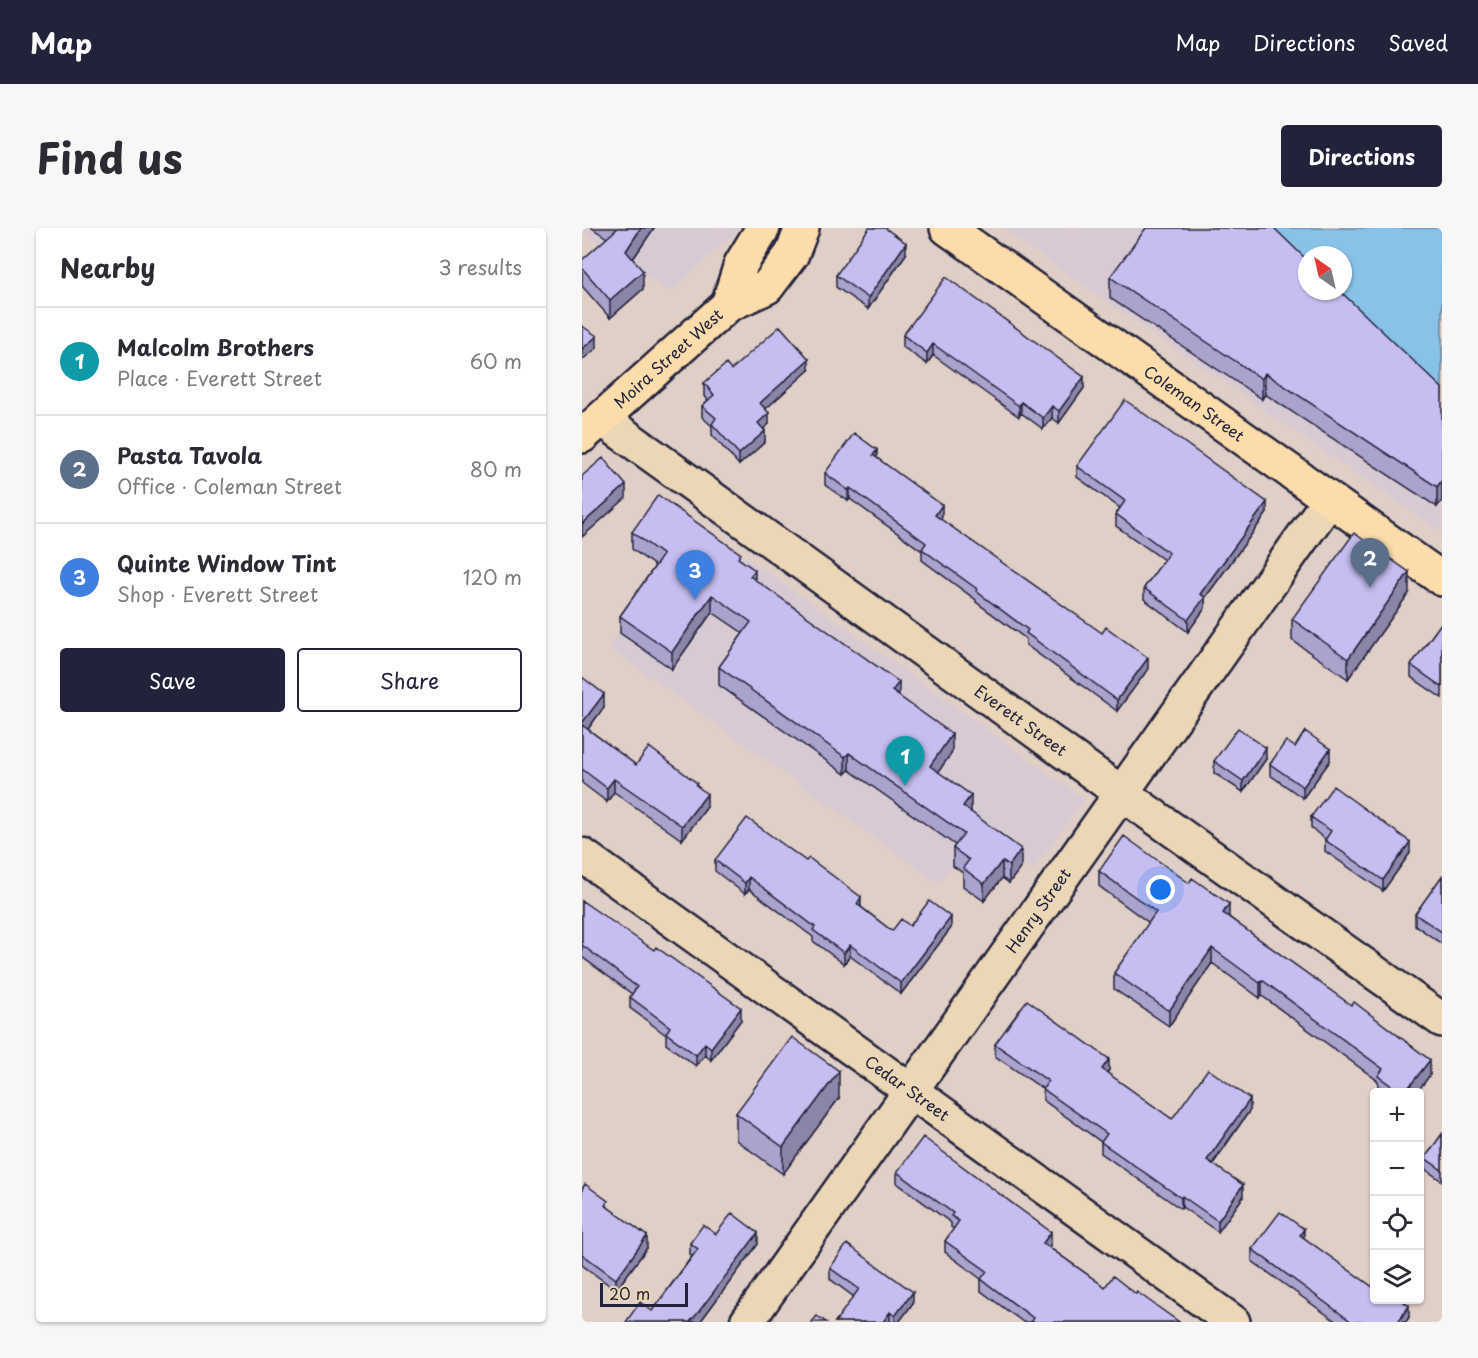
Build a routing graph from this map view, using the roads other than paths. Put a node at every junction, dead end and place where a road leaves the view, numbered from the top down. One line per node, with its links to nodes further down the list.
1 (763, 228): 5 (main road, Moira Street West)
2 (823, 228): 4 (main road, Moira Street West)
3 (947, 228): 7 (main road, Coleman Street)
4 (797, 241): 5 (main road, Moira Street West)
5 (728, 305): 6 (main road, Moira Street West)
6 (592, 427): 9 (street, Everett Street)
7 (1329, 500): 8 (main road, Coleman Street); 9 (street, Henry Street)
8 (1442, 579)
9 (1122, 794): 11 (street, Everett Street); 12 (street, Henry Street)
10 (582, 855): 12 (street, Cedar Street)
11 (1442, 1020)
12 (911, 1090): 13 (street, Henry Street); 14 (street, Cedar Street)
13 (747, 1322)
14 (1233, 1322)

